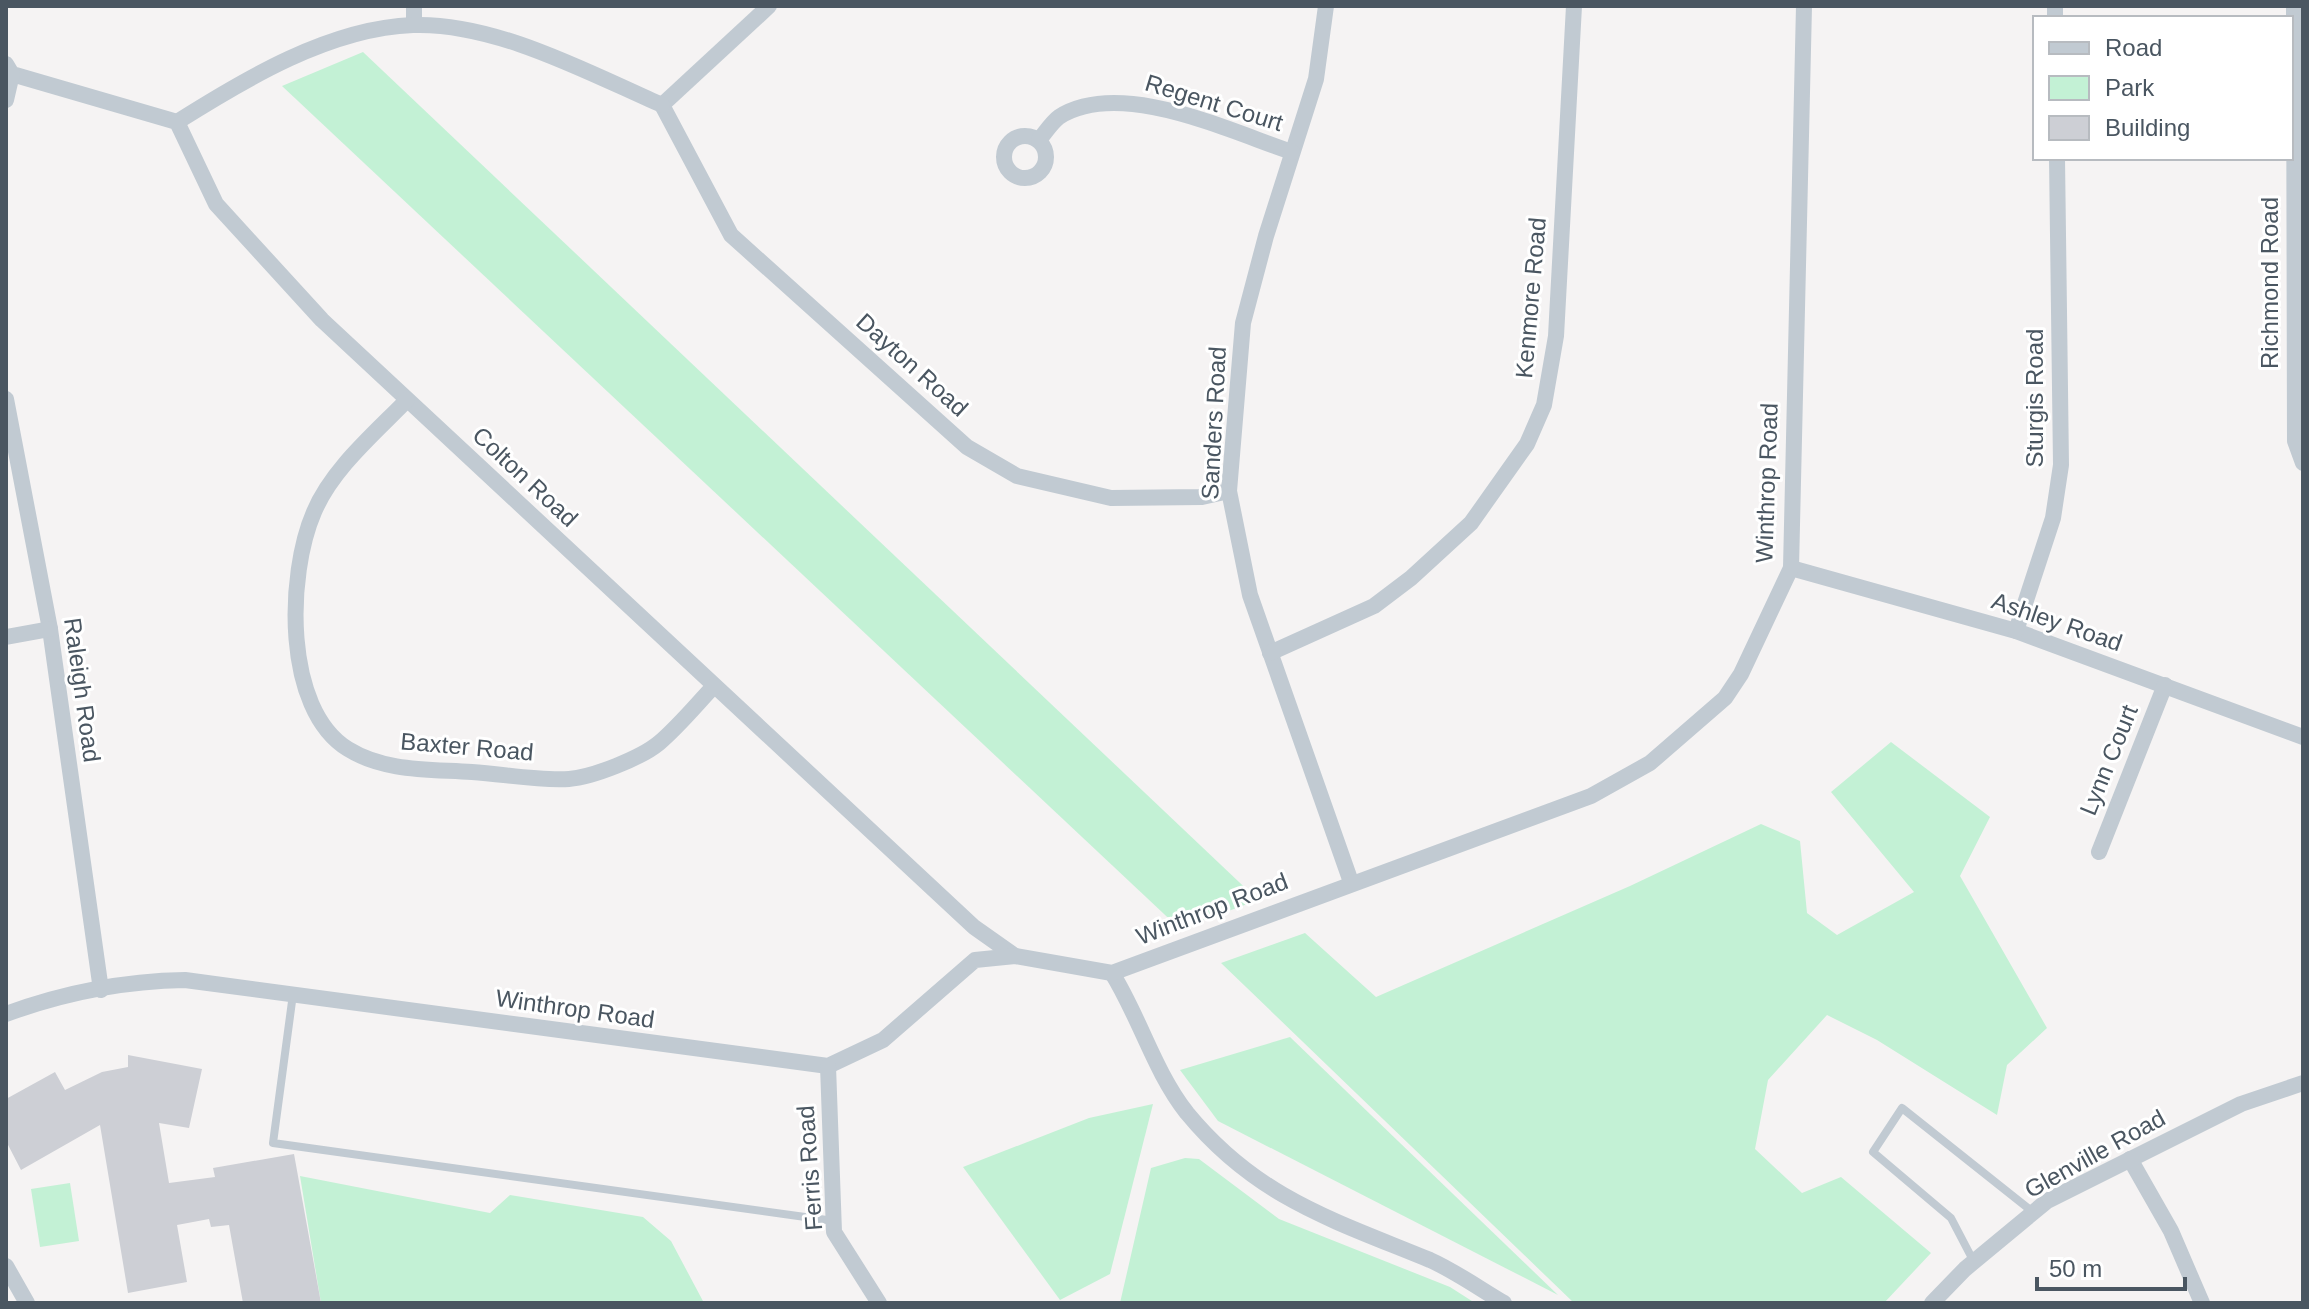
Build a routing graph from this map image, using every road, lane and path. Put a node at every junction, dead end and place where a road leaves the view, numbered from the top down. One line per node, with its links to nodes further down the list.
1 (414, 6): 7 (street)
2 (769, 6): 10 (street)
3 (1326, 6): 13 (street, Sanders Road)
4 (1574, 6): 23 (street, Kenmore Road)
5 (1804, 6): 19 (street, Winthrop Road)
6 (2294, 6): 17 (street, Richmond Road)
7 (414, 25): 10 (street); 11 (street)
8 (9, 69): 9 (street); 11 (street)
9 (6, 100)
10 (662, 105): 18 (street, Dayton Road)
11 (177, 122): 16 (street, Colton Road)
12 (1039, 140): 13 (street, Regent Court)
13 (1292, 152): 18 (street, Sanders Road)
14 (2057, 160): 21 (street, Sturgis Road)
15 (6, 399): 20 (street, Raleigh Road)
16 (407, 400): 25 (street, Colton Road); 25 (street, Baxter Road)
17 (2303, 463)
18 (1229, 491): 23 (street, Sanders Road)
19 (1791, 568): 21 (street, Ashley Road); 28 (street, Winthrop Road)
20 (50, 629): 22 (street); 31 (street, Raleigh Road)
21 (2016, 631): 24 (street, Ashley Road)
22 (6, 637)
23 (1270, 653): 28 (street, Sanders Road)
24 (2165, 685): 26 (street, Ashley Road); 27 (street, Lynn Court)
25 (714, 686): 29 (street, Colton Road)
26 (2303, 737)
27 (2099, 852)
28 (1351, 882): 30 (street, Winthrop Road)
29 (1015, 956): 30 (street, Winthrop Road); 34 (street, Winthrop Road)
30 (1112, 973): 43 (street)
31 (101, 990): 32 (street, Winthrop Road); 33 (street, Winthrop Road)
32 (293, 994): 34 (street, Winthrop Road); 38 (lane)
33 (6, 1014)
34 (828, 1066): 38 (street, Ferris Road)
35 (2303, 1083): 36 (street, Glenville Road)
36 (2130, 1159): 37 (street, Glenville Road); 45 (street)
37 (2033, 1213): 39 (street, Glenville Road); 39 (lane)
38 (834, 1221): 42 (street, Ferris Road)
39 (1974, 1262): 44 (street, Glenville Road)
40 (6, 1266): 41 (street)
41 (27, 1303)
42 (879, 1303)
43 (1504, 1303)
44 (1932, 1303)
45 (2202, 1303)

